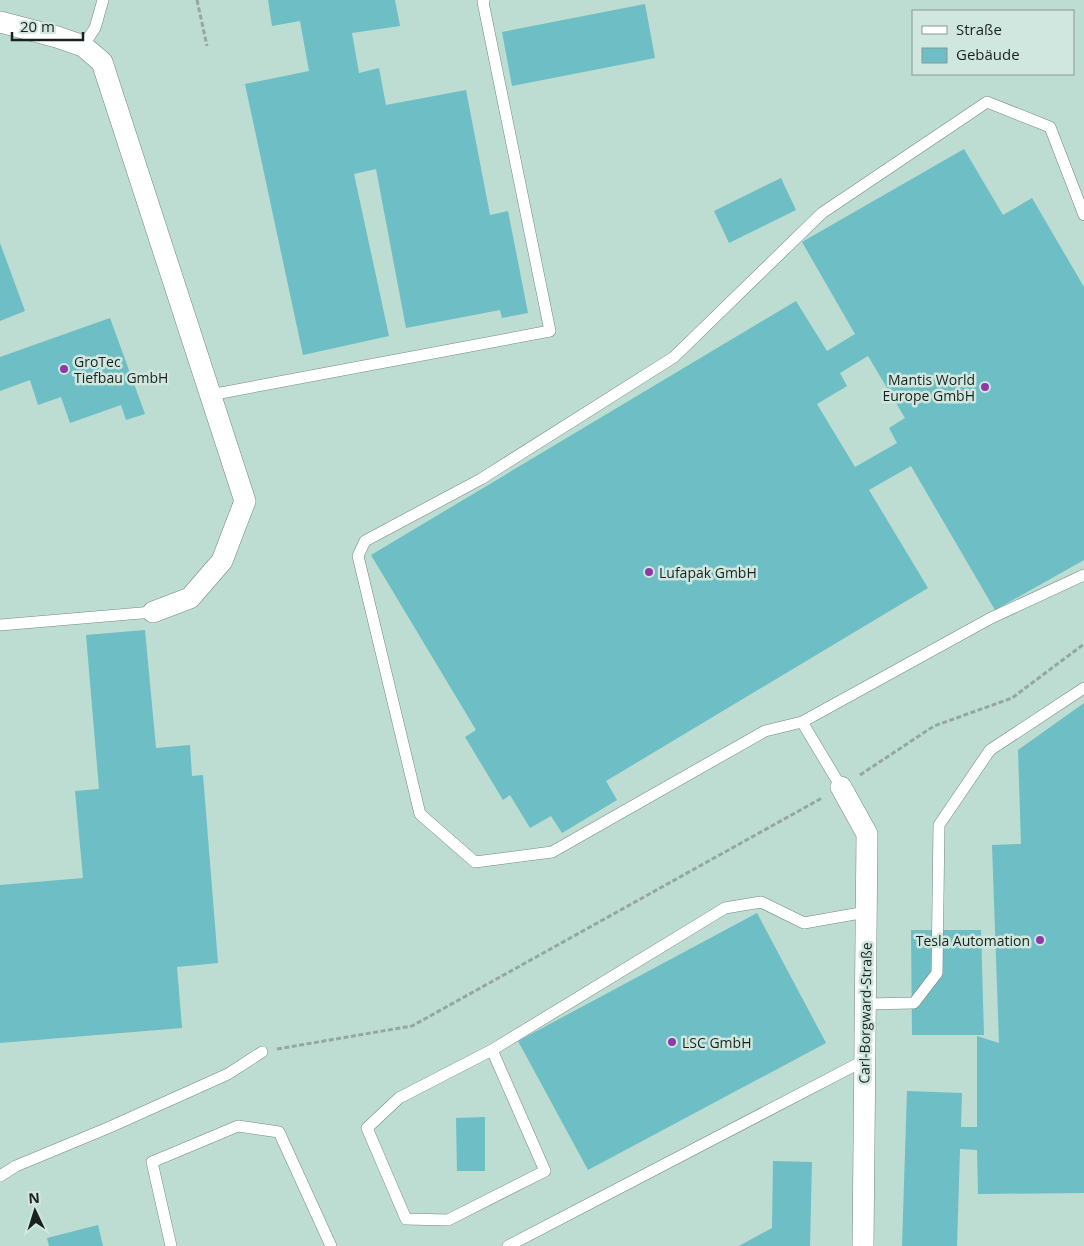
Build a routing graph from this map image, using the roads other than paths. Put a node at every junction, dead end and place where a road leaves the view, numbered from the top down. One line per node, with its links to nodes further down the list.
1 (103, 0): 4 (lane)
2 (484, 0): 6 (lane)
3 (0, 22): 4 (street)
4 (83, 46): 6 (street)
5 (1084, 215): 11 (lane)
6 (210, 394): 8 (street)
7 (1084, 575): 11 (lane)
8 (153, 612): 9 (lane)
9 (0, 625)
10 (1084, 688): 14 (lane)
11 (802, 722): 12 (lane)
12 (841, 787): 13 (street, Carl-Borgward-Straße)
13 (866, 912): 14 (street, Carl-Borgward-Straße); 15 (lane)
14 (865, 1004): 17 (street, Carl-Borgward-Straße)
15 (492, 1050): 15 (lane)
16 (262, 1052): 18 (lane)
17 (865, 1060): 21 (lane); 22 (street, Carl-Borgward-Straße)
18 (0, 1176)
19 (171, 1246): 20 (lane)
20 (331, 1246)
21 (508, 1246)
22 (863, 1246)

